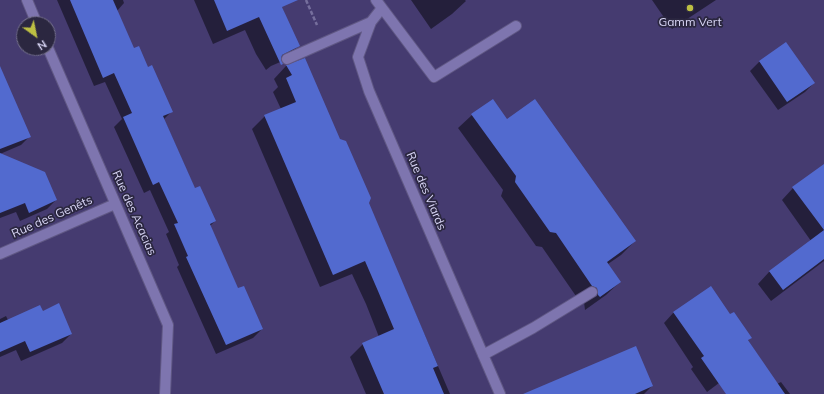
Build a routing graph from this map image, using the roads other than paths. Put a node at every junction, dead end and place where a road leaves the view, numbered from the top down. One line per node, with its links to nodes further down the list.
1 (27, 0): 3 (street)
2 (379, 4): 4 (street, Rue des Viards); 5 (street)
3 (34, 16)
4 (371, 22): 7 (street); 11 (street, Rue des Viards)
5 (516, 26)
6 (51, 56): 8 (street, Rue des Acacias)
7 (287, 59)
8 (115, 204): 9 (street, Rue des Genêts); 12 (street, Rue des Acacias)
9 (0, 254)
10 (592, 292): 11 (street)
11 (483, 355): 13 (street, Rue des Viards)
12 (165, 394)
13 (500, 394)

